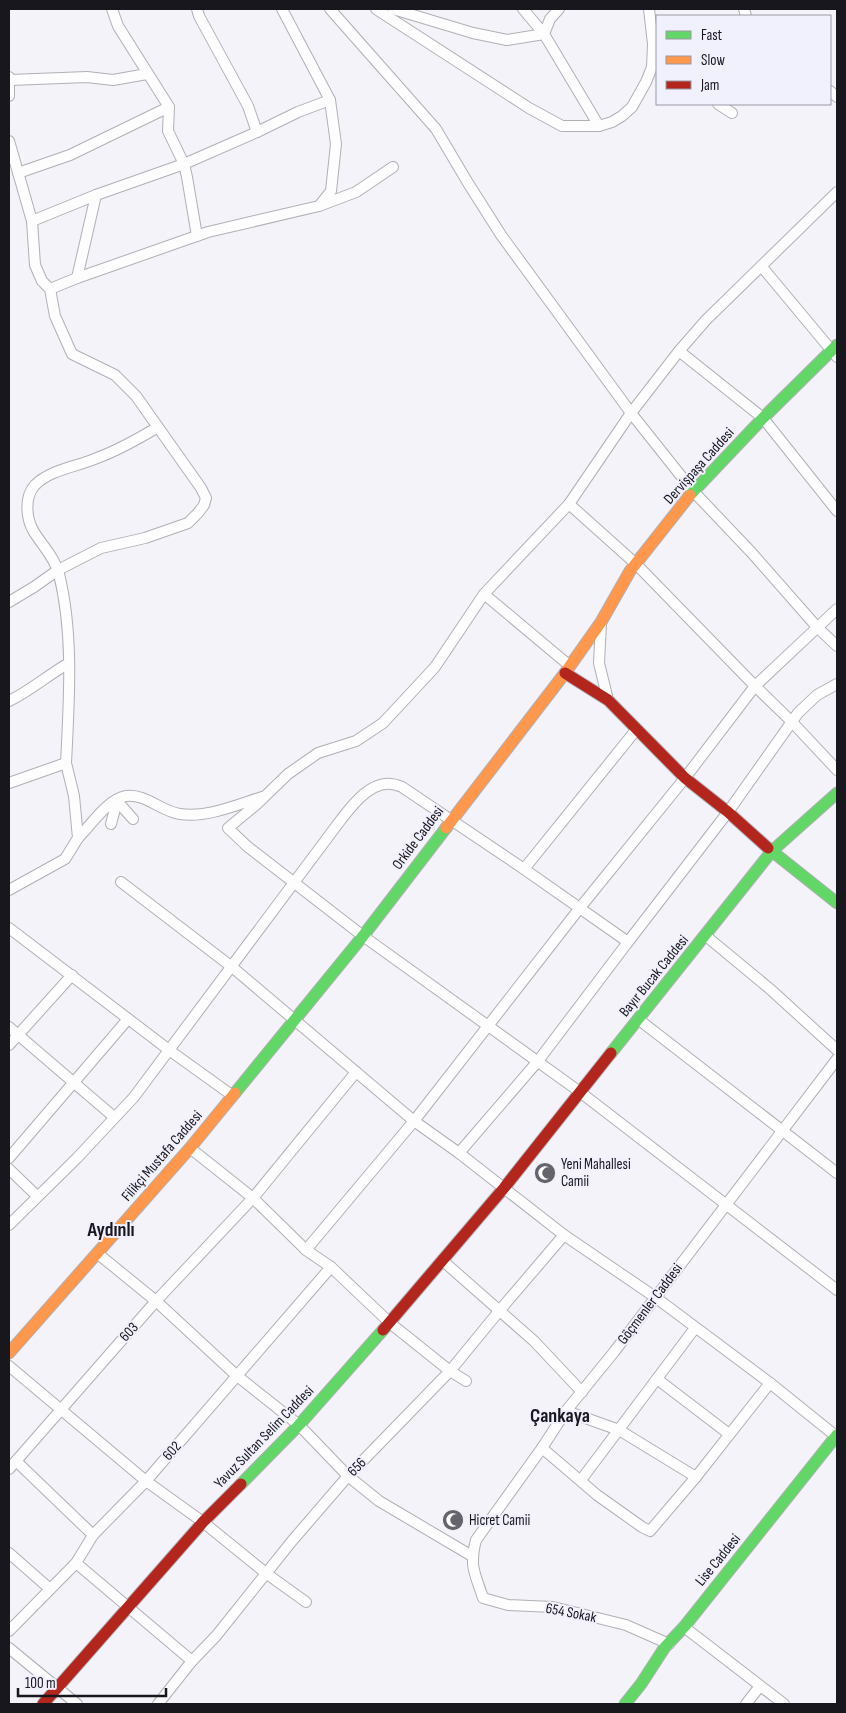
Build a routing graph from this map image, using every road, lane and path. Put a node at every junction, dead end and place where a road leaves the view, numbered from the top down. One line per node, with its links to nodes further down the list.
1 (112, 9): 12 (street)
2 (197, 9): 20 (street)
3 (282, 9): 15 (street)
4 (330, 9): 35 (street)
5 (376, 9): 19 (street)
6 (393, 9): 10 (street)
7 (523, 9): 10 (street)
8 (559, 9): 10 (street)
9 (649, 9): 11 (street)
10 (544, 34): 19 (street)
11 (654, 69): 19 (street)
12 (147, 74): 13 (street); 17 (street)
13 (9, 79): 14 (street)
14 (9, 96)
15 (330, 100): 20 (street); 27 (street)
16 (720, 105): 18 (street)
17 (168, 107): 22 (street); 24 (street)
18 (732, 113)
19 (599, 126)
20 (257, 132): 22 (street)
21 (9, 141): 24 (street)
22 (184, 164): 26 (street); 29 (street)
23 (393, 167): 27 (street)
24 (18, 173): 28 (street)
25 (837, 192): 30 (street)
26 (96, 195): 28 (street); 31 (street)
27 (319, 206): 29 (street)
28 (32, 221): 32 (street)
29 (196, 236): 31 (street)
30 (762, 267): 33 (street); 34 (street)
31 (78, 278): 32 (street)
32 (50, 289): 37 (street)
33 (835, 350): 36 (street, Dervişpaşa Caddesi)
34 (679, 351): 35 (street); 36 (street)
35 (631, 413): 38 (street); 39 (street)
36 (763, 418): 38 (street, Dervişpaşa Caddesi); 40 (street)
37 (158, 427): 42 (street); 42 (street)
38 (693, 491): 41 (street, Dervişpaşa Caddesi); 47 (street)
39 (569, 504): 41 (street); 43 (street)
40 (837, 511)
41 (636, 564): 46 (street, Dervişpaşa Caddesi); 52 (street)
42 (58, 570): 44 (street); 49 (street)
43 (484, 594): 50 (street); 62 (street)
44 (9, 602)
45 (837, 609): 47 (street)
46 (601, 622): 50 (street, Dervişpaşa Caddesi); 53 (street, Dervişpaşa Caddesi)
47 (817, 627): 48 (street); 52 (street)
48 (837, 646)
49 (69, 662): 54 (street); 57 (street)
50 (567, 669): 53 (street, Dervişpaşa Caddesi); 66 (street, Orkide Caddesi)
51 (837, 684): 55 (street)
52 (755, 686): 55 (street); 59 (street)
53 (608, 700): 56 (street, Dervişpaşa Caddesi)
54 (9, 701)
55 (792, 722): 58 (street); 64 (street)
56 (636, 730): 59 (street, Dervişpaşa Caddesi); 70 (street)
57 (66, 763): 60 (street); 68 (street)
58 (837, 770)
59 (685, 778): 64 (street, Dervişpaşa Caddesi); 75 (street)
60 (9, 783)
61 (837, 794): 69 (street, Bayır Bucak Caddesi)
62 (265, 796): 63 (street); 72 (street)
63 (116, 801): 65 (street); 67 (street); 68 (street)
64 (728, 812): 69 (street, Dervişpaşa Caddesi); 79 (street)
65 (133, 819)
66 (451, 819): 70 (street); 72 (street); 77 (street, Orkide Caddesi)
67 (111, 824)
68 (78, 838): 73 (street)
69 (772, 852): 74 (street, Dervişpaşa Caddesi); 78 (street, Bayır Bucak Caddesi)
70 (524, 869): 75 (street)
71 (121, 882): 80 (street)
72 (294, 882): 77 (street); 80 (street)
73 (9, 890)
74 (837, 903)
75 (579, 909): 79 (street); 85 (street)
76 (10, 931): 81 (street)
77 (362, 936): 84 (street, Orkide Caddesi); 85 (street)
78 (706, 936): 83 (street, Bayır Bucak Caddesi); 90 (street)
79 (628, 942): 92 (street)
80 (232, 967): 84 (street); 89 (street)
81 (72, 975): 82 (street); 87 (street)
82 (128, 1018): 89 (street); 94 (street)
83 (638, 1019): 95 (street, Bayır Bucak Caddesi); 99 (street)
84 (295, 1021): 93 (street); 96 (street, Filikçi Mustafa Caddesi)
85 (488, 1026): 92 (street); 98 (street)
86 (9, 1027): 87 (street)
87 (18, 1035): 88 (street); 94 (street)
88 (9, 1045)
89 (169, 1050): 96 (street); 97 (street)
90 (837, 1050)
91 (837, 1059): 99 (street, Göçmenler Caddesi)
92 (538, 1060): 95 (street); 101 (street)
93 (356, 1072): 98 (street); 107 (street, 603)
94 (74, 1083): 97 (street); 102 (street)
95 (580, 1092): 105 (street, Bayır Bucak Caddesi); 108 (street)
96 (233, 1096): 100 (street, Filikçi Mustafa Caddesi)
97 (114, 1117): 106 (street)
98 (414, 1121): 101 (street); 111 (street)
99 (782, 1132): 104 (street); 108 (street, Göçmenler Caddesi)
100 (190, 1148): 107 (street); 112 (street, Filikçi Mustafa Caddesi)
101 (459, 1153): 105 (street)
102 (9, 1158)
103 (9, 1169): 106 (street)
104 (837, 1174)
105 (504, 1188): 110 (street); 113 (street, Yavuz Sultan Selim Caddesi)
106 (37, 1196): 109 (street)
107 (253, 1198): 111 (street); 117 (street, 603)
108 (726, 1206): 115 (street); 116 (street, Göçmenler Caddesi)
109 (9, 1225)
110 (564, 1235): 116 (street); 118 (street, 656)
111 (306, 1250): 114 (street)
112 (97, 1252): 117 (street); 121 (street, Filikçi Mustafa Caddesi)
113 (443, 1261): 118 (street); 119 (street, Yavuz Sultan Selim Caddesi)
114 (331, 1267): 119 (street); 124 (street, 602)
115 (837, 1290)
116 (655, 1297): 120 (street); 128 (street, Göçmenler Caddesi)
117 (156, 1302): 124 (street); 129 (street, 603)
118 (500, 1310): 123 (street, 656); 128 (street)
119 (390, 1323): 123 (street); 131 (street, Yavuz Sultan Selim Caddesi)
120 (695, 1328): 125 (street); 127 (street)
121 (9, 1353)
122 (9, 1366): 129 (street)
123 (450, 1371): 126 (street); 137 (street, 656)
124 (236, 1375): 131 (street); 140 (street, 602)
125 (657, 1379): 132 (street); 133 (street)
126 (466, 1381)
127 (770, 1383): 133 (street); 134 (street)
128 (582, 1392): 130 (street, Göçmenler Caddesi)
129 (60, 1409): 136 (street, 603); 140 (street)
130 (566, 1411): 132 (street); 135 (street, Göçmenler Caddesi)
131 (298, 1425): 137 (street); 141 (street, Yavuz Sultan Selim Caddesi)
132 (619, 1430): 138 (street); 139 (street)
133 (729, 1434): 138 (street)
134 (837, 1436): 150 (street, Lise Caddesi)
135 (542, 1448): 139 (street); 144 (street, Göçmenler Caddesi)
136 (12, 1465): 142 (street)
137 (348, 1476): 144 (street); 146 (street, 656)
138 (696, 1477): 139 (street)
139 (581, 1480)
140 (146, 1481): 141 (street); 142 (street, 602)
141 (203, 1522): 146 (street); 149 (street, Yavuz Sultan Selim Caddesi)
142 (93, 1536): 145 (street, 602)
143 (9, 1553): 147 (street)
144 (472, 1556): 152 (street, 654 Sokak)
145 (76, 1563): 147 (street, 602); 149 (street)
146 (267, 1574): 148 (street); 154 (street, 656)
147 (50, 1589): 151 (street, 602)
148 (306, 1602)
149 (129, 1607): 154 (street); 156 (street, Yavuz Sultan Selim Caddesi)
150 (684, 1627): 152 (street, Lise Caddesi); 155 (street)
151 (9, 1632)
152 (669, 1644): 160 (street, Lise Caddesi)
153 (9, 1648): 156 (street)
154 (192, 1662): 159 (street, 656)
155 (760, 1686): 161 (street); 162 (street)
156 (57, 1690): 157 (street, Yavuz Sultan Selim Caddesi); 158 (street)
157 (43, 1704)
158 (77, 1704)
159 (158, 1704)
160 (625, 1704)
161 (746, 1704)
162 (784, 1704)

